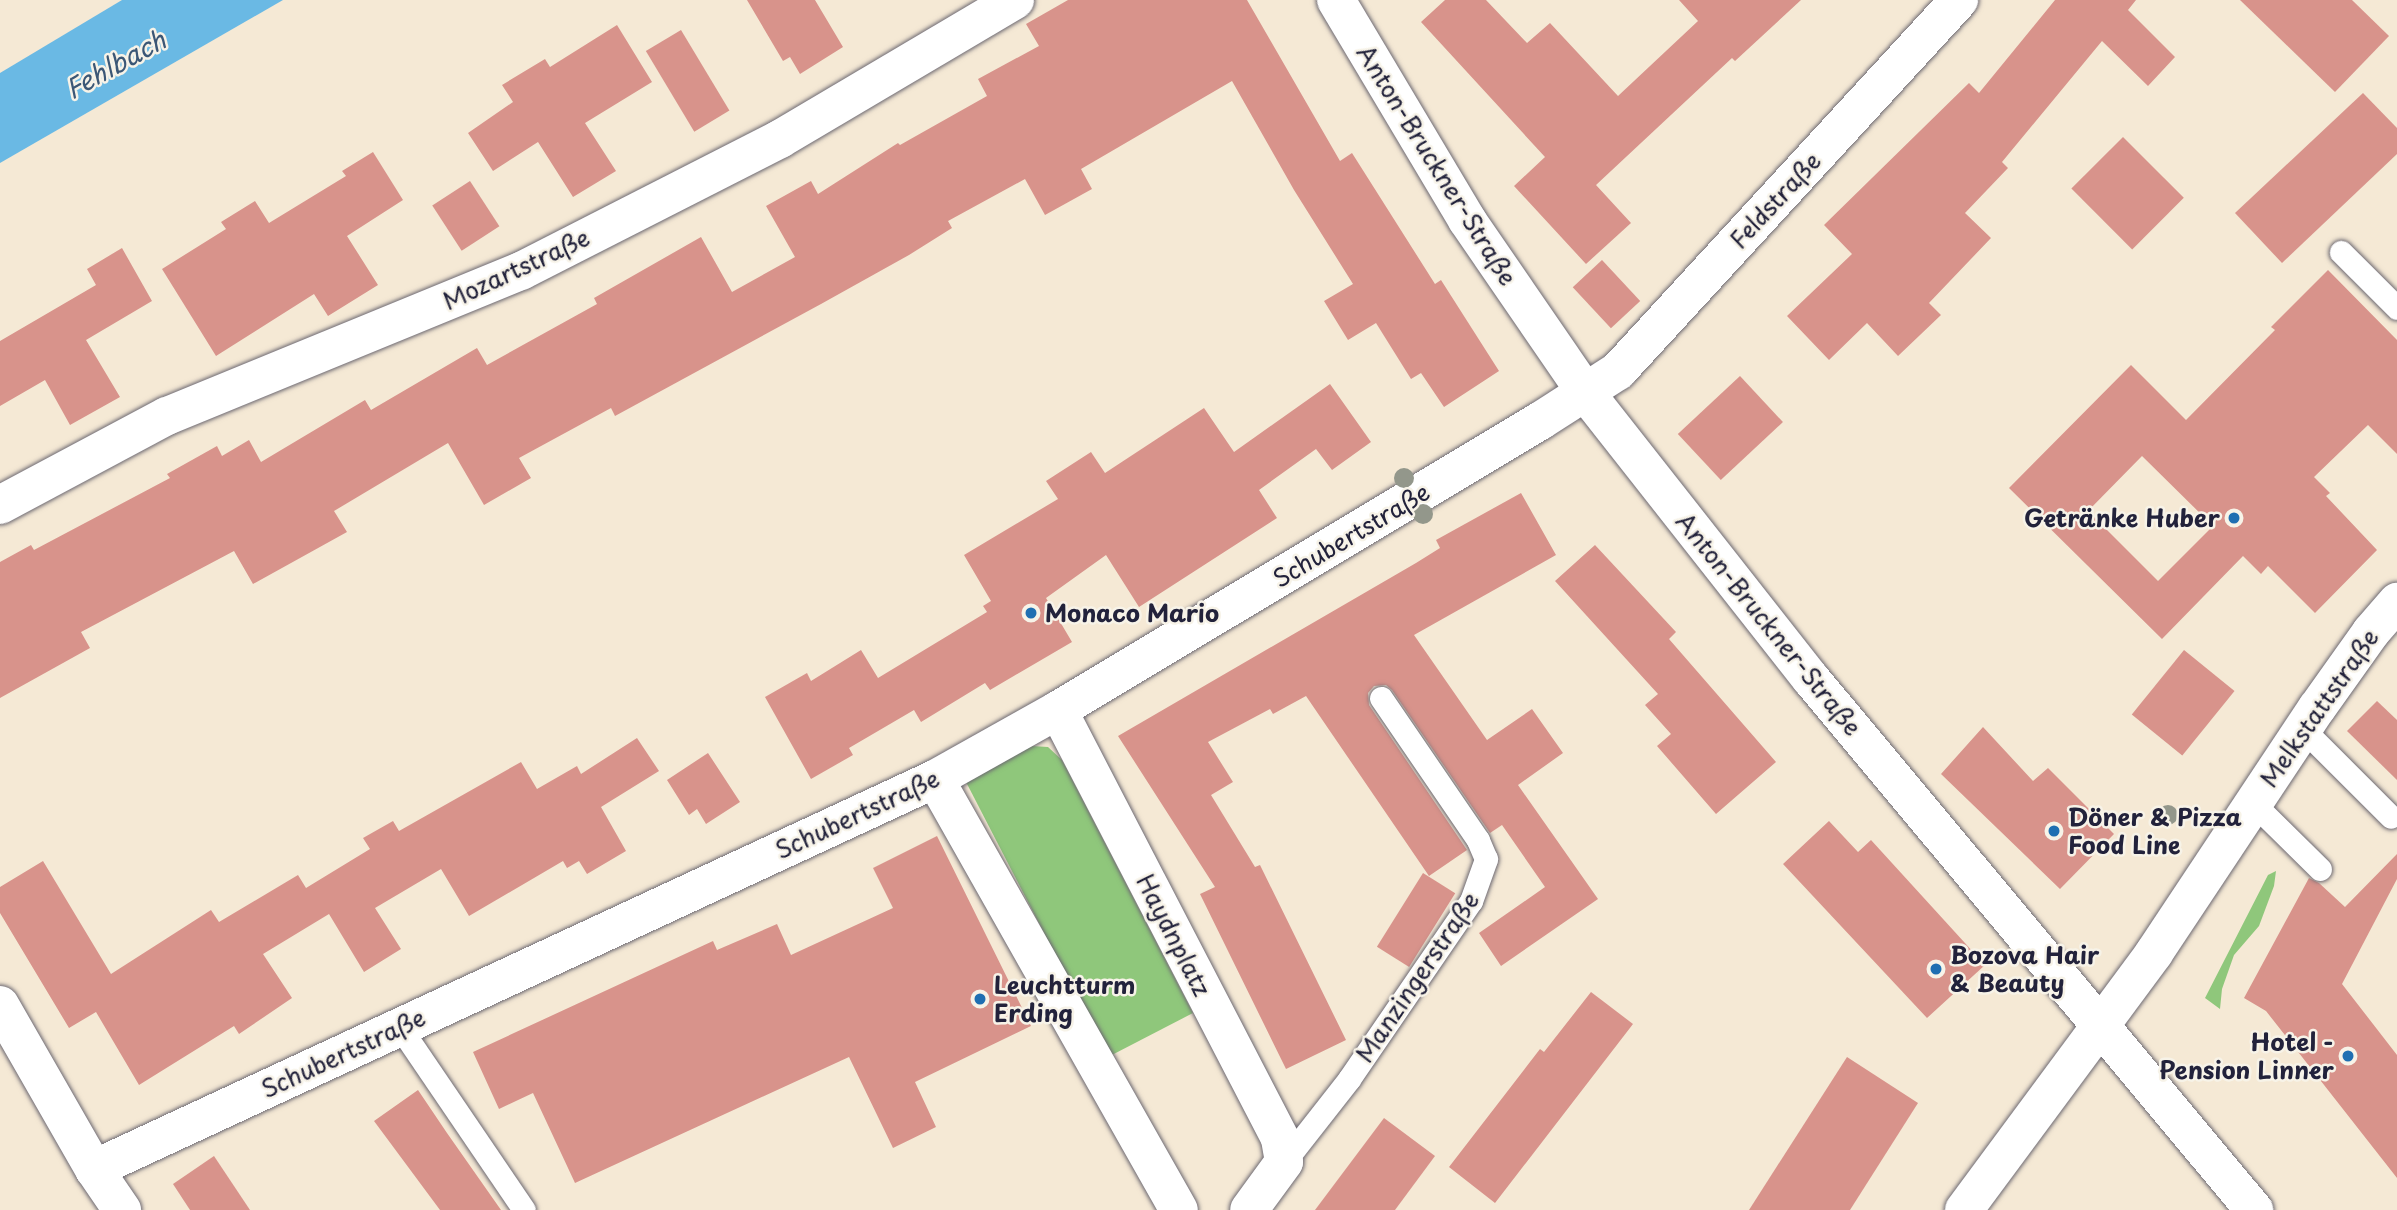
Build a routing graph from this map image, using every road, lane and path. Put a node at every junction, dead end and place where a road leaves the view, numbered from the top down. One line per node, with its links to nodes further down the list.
1 (1015, 0): 7 (street, Mozartstraße)
2 (1336, 0): 6 (street, Anton-Bruckner-Straße)
3 (1959, 0): 6 (street, Feldstraße)
4 (2341, 252): 5 (lane)
5 (2397, 308)
6 (1585, 392): 10 (street, Schubertstraße); 17 (street, Anton-Bruckner-Straße)
7 (0, 505)
8 (2397, 603): 11 (street, Melkstattstraße)
9 (1381, 698): 19 (lane, Manzingerstraße)
10 (1058, 710): 12 (street, Schubertstraße); 19 (street, Haydnplatz)
11 (2303, 729): 13 (street, Melkstattstraße); 14 (lane)
12 (935, 779): 18 (street, Schubertstraße); 23 (street)
13 (2253, 803): 15 (lane); 17 (street, Melkstattstraße)
14 (2391, 817)
15 (2320, 869)
16 (0, 1004): 20 (street)
17 (2101, 1024): 25 (street, Melkstattstraße); 26 (street, Anton-Bruckner-Straße)
18 (399, 1026): 20 (street, Schubertstraße); 22 (lane)
19 (1284, 1162): 24 (street, Manzingerstraße)
20 (94, 1169): 21 (street)
21 (122, 1210)
22 (524, 1210)
23 (1179, 1210)
24 (1248, 1210)
25 (1964, 1210)
26 (2254, 1210)

